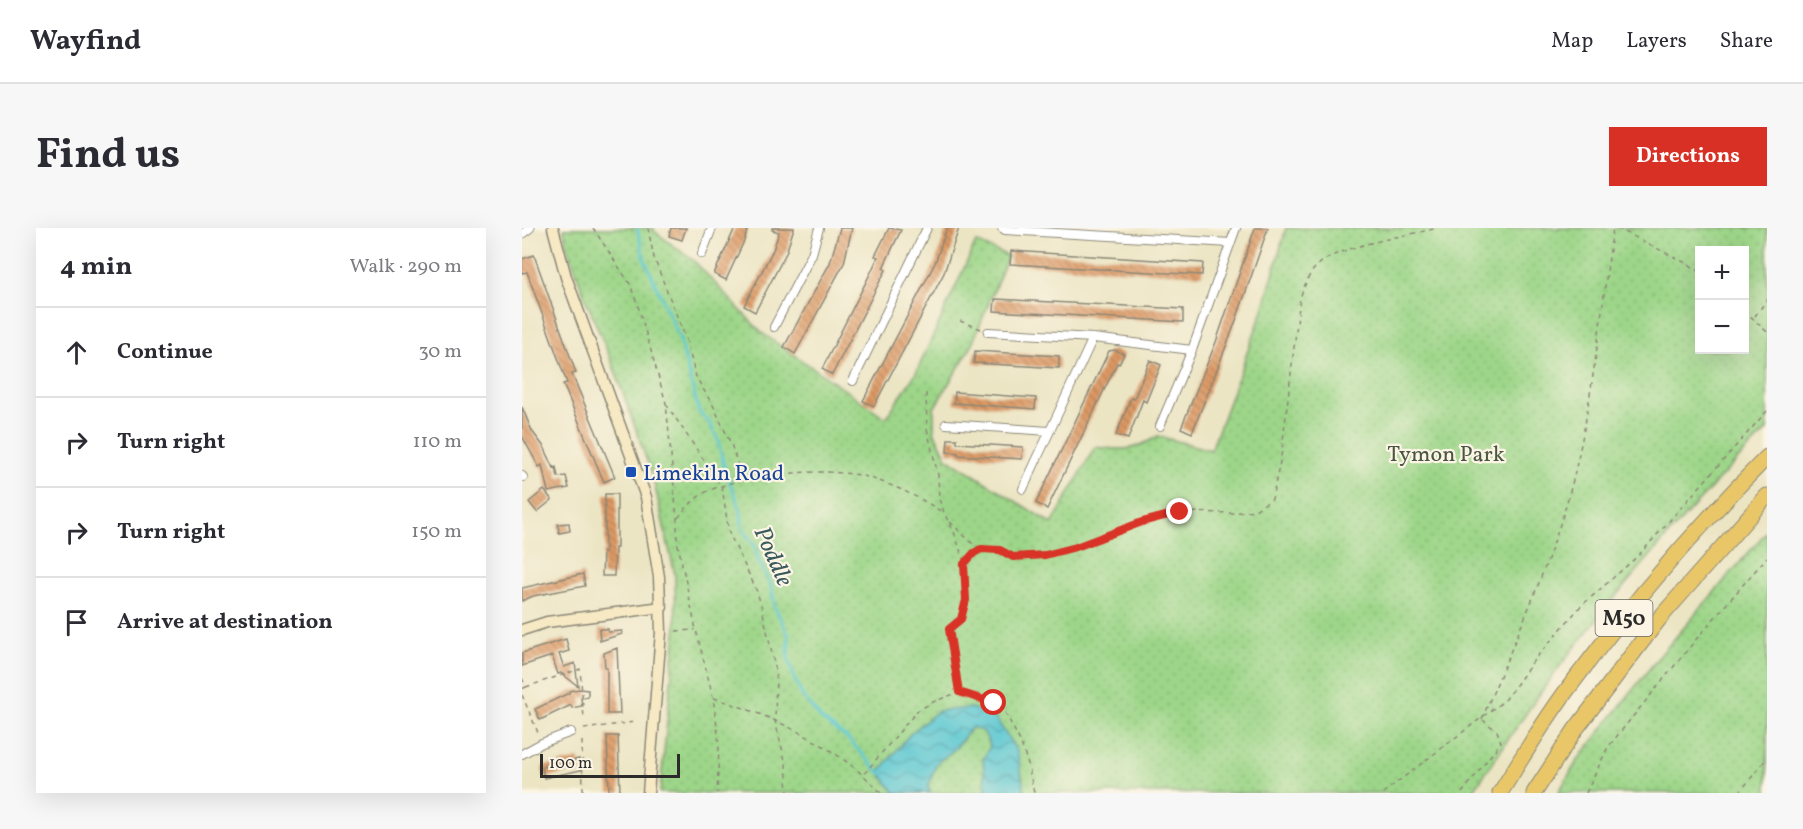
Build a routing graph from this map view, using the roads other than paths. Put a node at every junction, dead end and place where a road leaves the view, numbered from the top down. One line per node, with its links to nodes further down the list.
1 (530, 228): 8 (street)
2 (553, 228): 22 (street)
3 (712, 228): 10 (street)
4 (819, 228): 11 (street)
5 (927, 228): 15 (street)
6 (1236, 228): 9 (street)
7 (1003, 229): 9 (street)
8 (522, 234)
9 (1231, 243): 14 (street)
10 (702, 254)
11 (774, 327)
12 (984, 331): 13 (street)
13 (1093, 338): 14 (street); 18 (street)
14 (1192, 350): 17 (street)
15 (853, 381)
16 (946, 424): 18 (street)
17 (1160, 426)
18 (1049, 431): 20 (street)
19 (1767, 457): 27 (highway, M50)
20 (1023, 489)
21 (1767, 496): 28 (highway, M50)
22 (662, 608): 23 (street); 26 (street)
23 (522, 630)
24 (571, 732): 25 (street)
25 (522, 754)
26 (648, 793)
27 (1500, 793)
28 (1534, 793)

